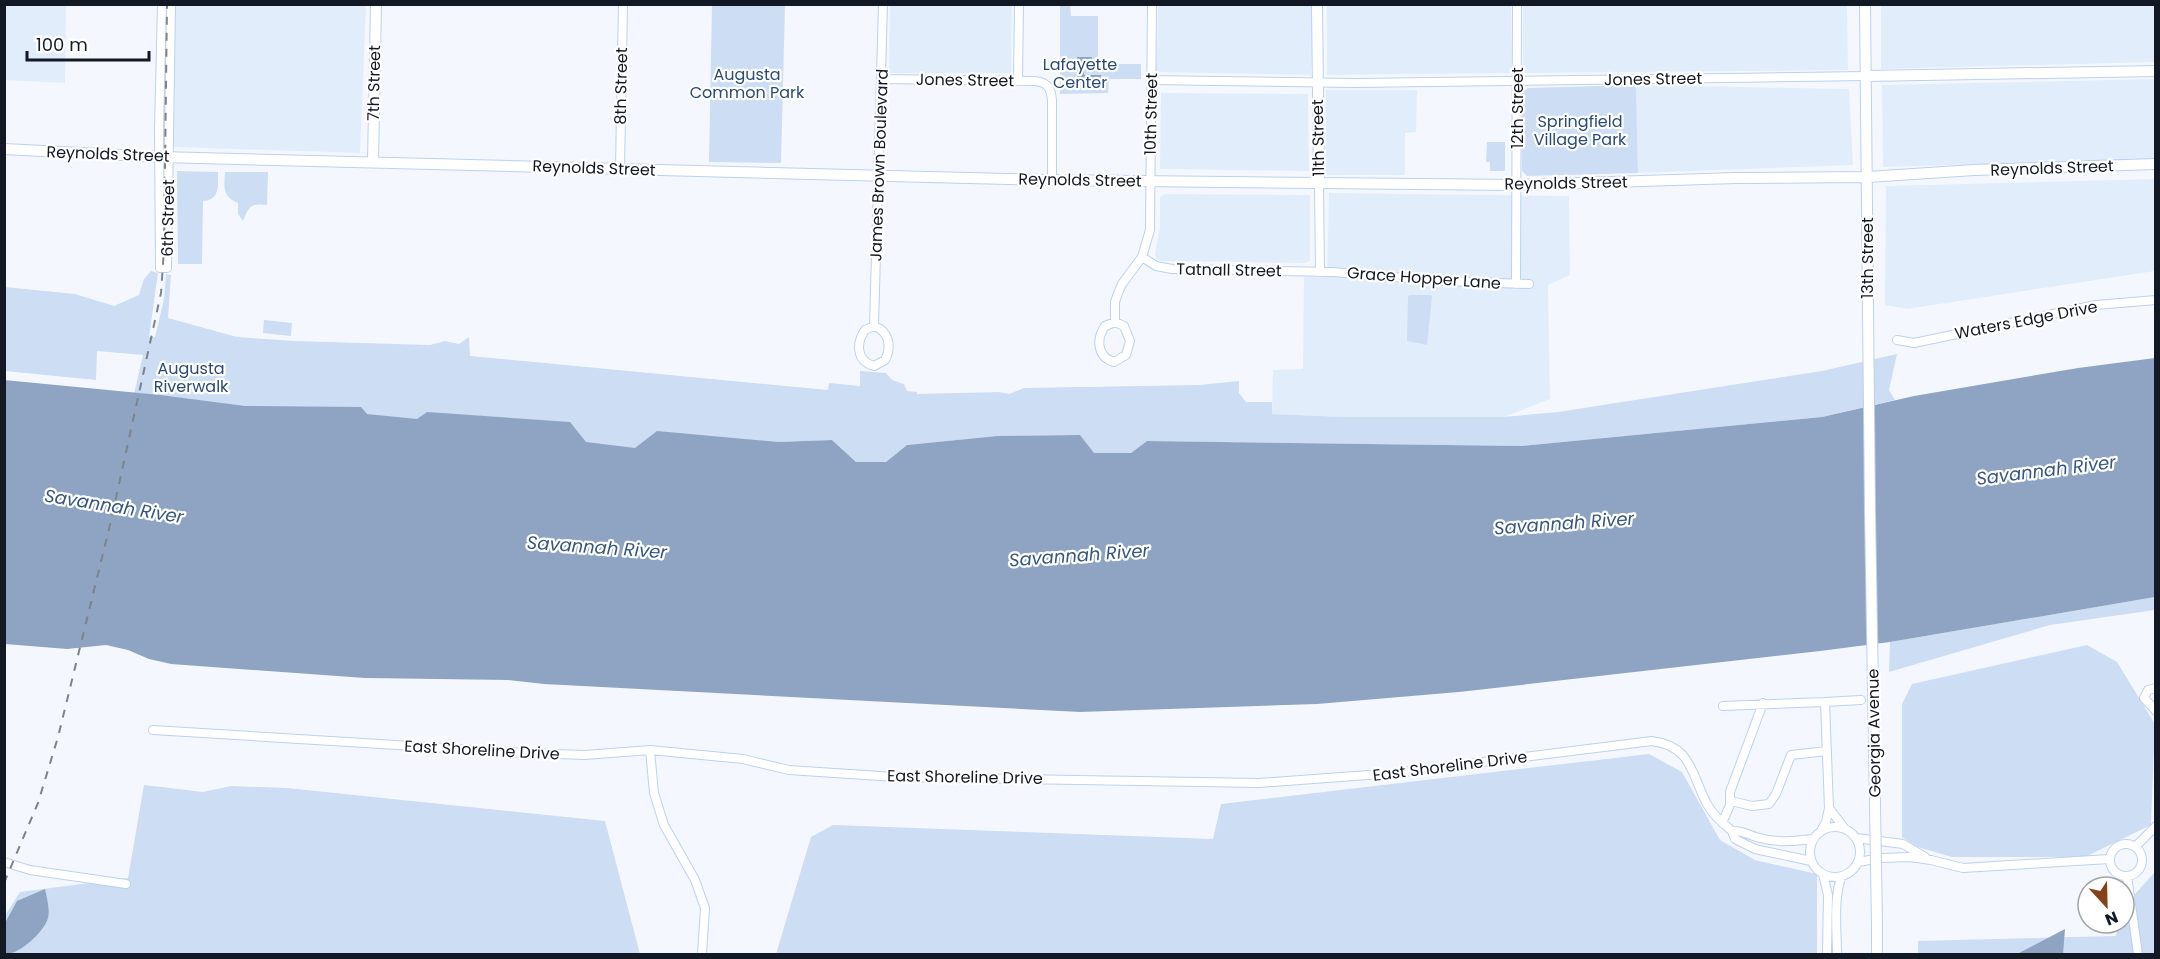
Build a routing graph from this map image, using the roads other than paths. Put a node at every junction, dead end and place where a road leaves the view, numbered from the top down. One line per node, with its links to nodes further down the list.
1 (162, 4): 19 (street, 6th Street)
2 (171, 4): 19 (street, 6th Street)
3 (376, 4): 20 (main road, 7th Street)
4 (623, 4): 22 (street, 8th Street)
5 (883, 4): 13 (street, James Brown Boulevard)
6 (1018, 4): 15 (street)
7 (1152, 4): 14 (street, 10th Street)
8 (1317, 4): 17 (main road, 11th Street)
9 (1517, 4): 16 (street, 12th Street)
10 (1864, 4): 12 (main road, 13th Street)
11 (2156, 71): 12 (main road, Jones Street)
12 (1866, 76): 16 (street, Jones Street); 24 (main road, 13th Street)
13 (882, 79): 15 (street, Jones Street); 23 (street, James Brown Boulevard)
14 (1151, 80): 17 (street, Jones Street); 26 (street, 10th Street)
15 (1018, 81): 25 (street, Jones Street)
16 (1516, 81): 17 (street, Jones Street); 28 (street, 12th Street)
17 (1317, 83): 27 (main road, 11th Street)
18 (4, 149): 19 (main road, Reynolds Street)
19 (165, 157): 20 (main road, Reynolds Street); 30 (street, 6th Street)
20 (373, 162): 22 (main road, Reynolds Street)
21 (2156, 165): 24 (main road, Reynolds Street)
22 (620, 168): 23 (main road, Reynolds Street)
23 (878, 175): 25 (main road, Reynolds Street); 36 (street, James Brown Boulevard)
24 (1868, 177): 28 (main road, Reynolds Street); 38 (main road, 13th Street)
25 (1052, 180): 26 (main road, Reynolds Street)
26 (1150, 182): 27 (main road, Reynolds Street); 29 (street, 10th Street)
27 (1318, 183): 28 (main road, Reynolds Street); 31 (street, 11th Street)
28 (1517, 185): 32 (street, 12th Street)
29 (1142, 257): 31 (street, Tatnall Street); 35 (street, 10th Street)
30 (164, 268)
31 (1320, 272): 32 (street, Grace Hopper Lane)
32 (1516, 284): 33 (street, Grace Hopper Lane)
33 (1529, 284)
34 (2156, 300): 37 (street, Waters Edge Drive)
35 (1115, 322): 35 (street, 10th Street)
36 (874, 326): 36 (street)
37 (1897, 340)
38 (1870, 512): 72 (main road, Georgia Avenue, bridge)
39 (2156, 688): 44 (street)
40 (1861, 700): 41 (street)
41 (1825, 702): 42 (street); 47 (street)
42 (1763, 703): 43 (street); 48 (street)
43 (1723, 706)
44 (2156, 711)
45 (153, 730): 46 (street, East Shoreline Drive)
46 (650, 750): 50 (street, East Shoreline Drive); 69 (street)
47 (1827, 751): 48 (street); 49 (street)
48 (1731, 801): 50 (street)
49 (1829, 808): 52 (street); 54 (street)
50 (1722, 823): 53 (street, East Shoreline Drive)
51 (2156, 826): 57 (street)
52 (1845, 829): 54 (street); 56 (street)
53 (1732, 831): 55 (street); 60 (street, East Shoreline Drive)
54 (1821, 831): 55 (street)
55 (1814, 838): 60 (street)
56 (1856, 838): 59 (street); 62 (street)
57 (2135, 847): 58 (street); 65 (street)
58 (2109, 859): 59 (street); 64 (street)
59 (1931, 860): 62 (street)
60 (1811, 861): 63 (street)
61 (4, 862): 67 (street)
62 (1858, 862): 66 (street)
63 (1823, 874): 66 (street); 70 (street)
64 (2122, 875)
65 (2129, 875)
66 (1842, 876): 71 (street)
67 (126, 884)
68 (2135, 935): 73 (street)
69 (702, 954)
70 (1827, 954)
71 (1837, 954)
72 (1877, 954)
73 (2138, 954)

